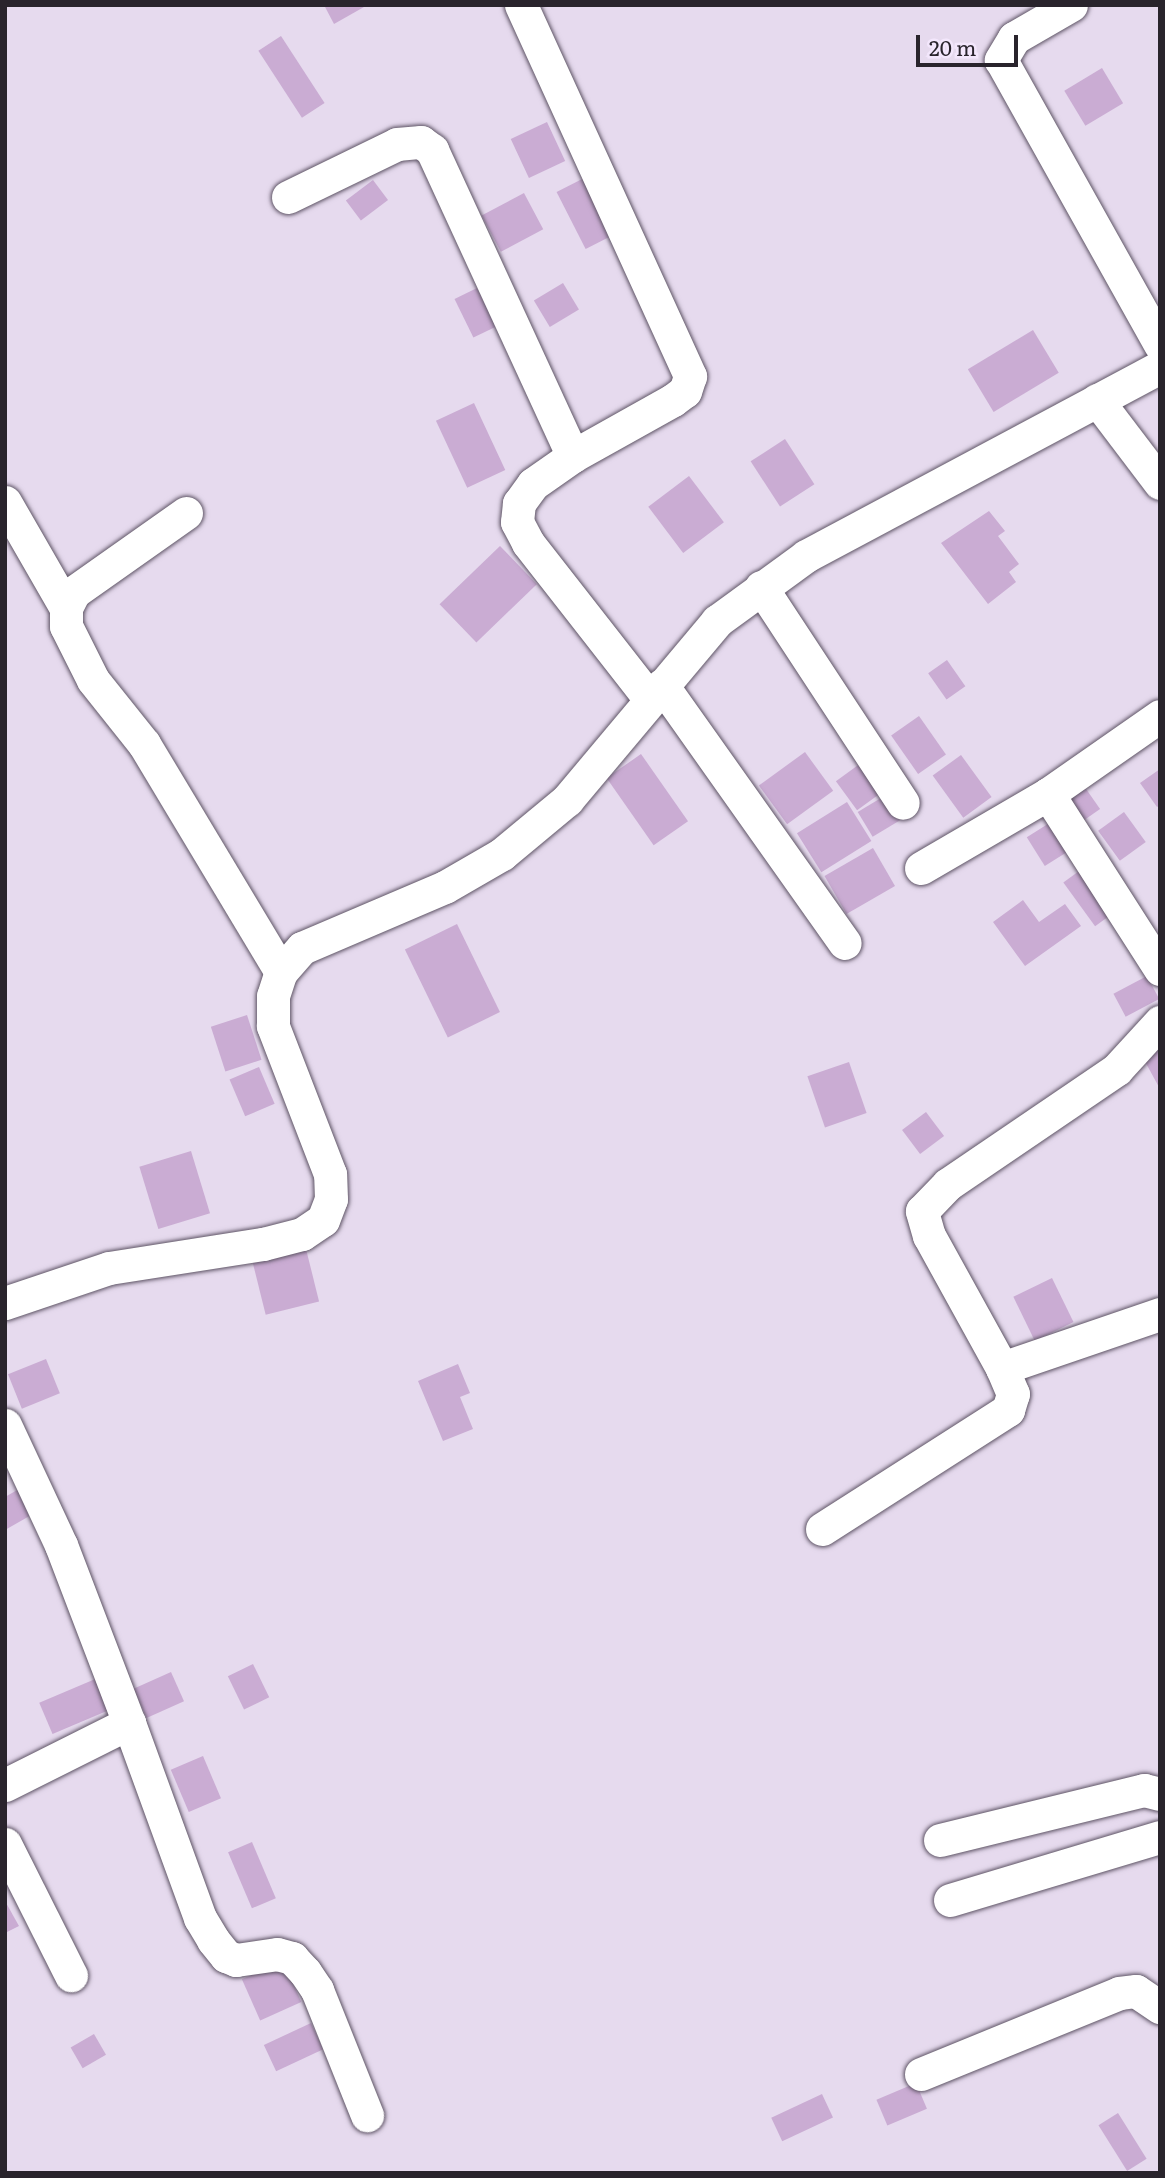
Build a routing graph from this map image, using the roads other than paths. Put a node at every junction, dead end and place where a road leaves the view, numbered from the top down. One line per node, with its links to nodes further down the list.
1 (522, 5): 7 (street)
2 (1071, 5): 4 (street)
3 (288, 197): 7 (street)
4 (1160, 345)
5 (1160, 367): 6 (street)
6 (1097, 400): 8 (street); 11 (street)
7 (573, 456): 13 (street)
8 (1160, 483)
9 (5, 502): 12 (street)
10 (186, 513): 12 (street)
11 (761, 587): 13 (street); 16 (street)
12 (66, 608): 20 (street)
13 (656, 692): 18 (street); 20 (street)
14 (1160, 716): 15 (street)
15 (1048, 794): 17 (street); 19 (street)
16 (903, 803)
17 (921, 868)
18 (845, 943)
19 (1160, 969)
20 (282, 972): 22 (street)
21 (1160, 1022): 24 (street)
22 (5, 1303)
23 (1160, 1314): 24 (street)
24 (1002, 1368): 26 (street)
25 (5, 1425): 27 (street)
26 (822, 1529)
27 (129, 1723): 28 (street); 37 (street)
28 (5, 1784)
29 (1160, 1794): 31 (street)
30 (1160, 1837): 33 (street)
31 (940, 1840)
32 (5, 1843): 34 (street)
33 (950, 1900)
34 (71, 1975)
35 (1160, 2007): 36 (street)
36 (921, 2074)
37 (367, 2115)

